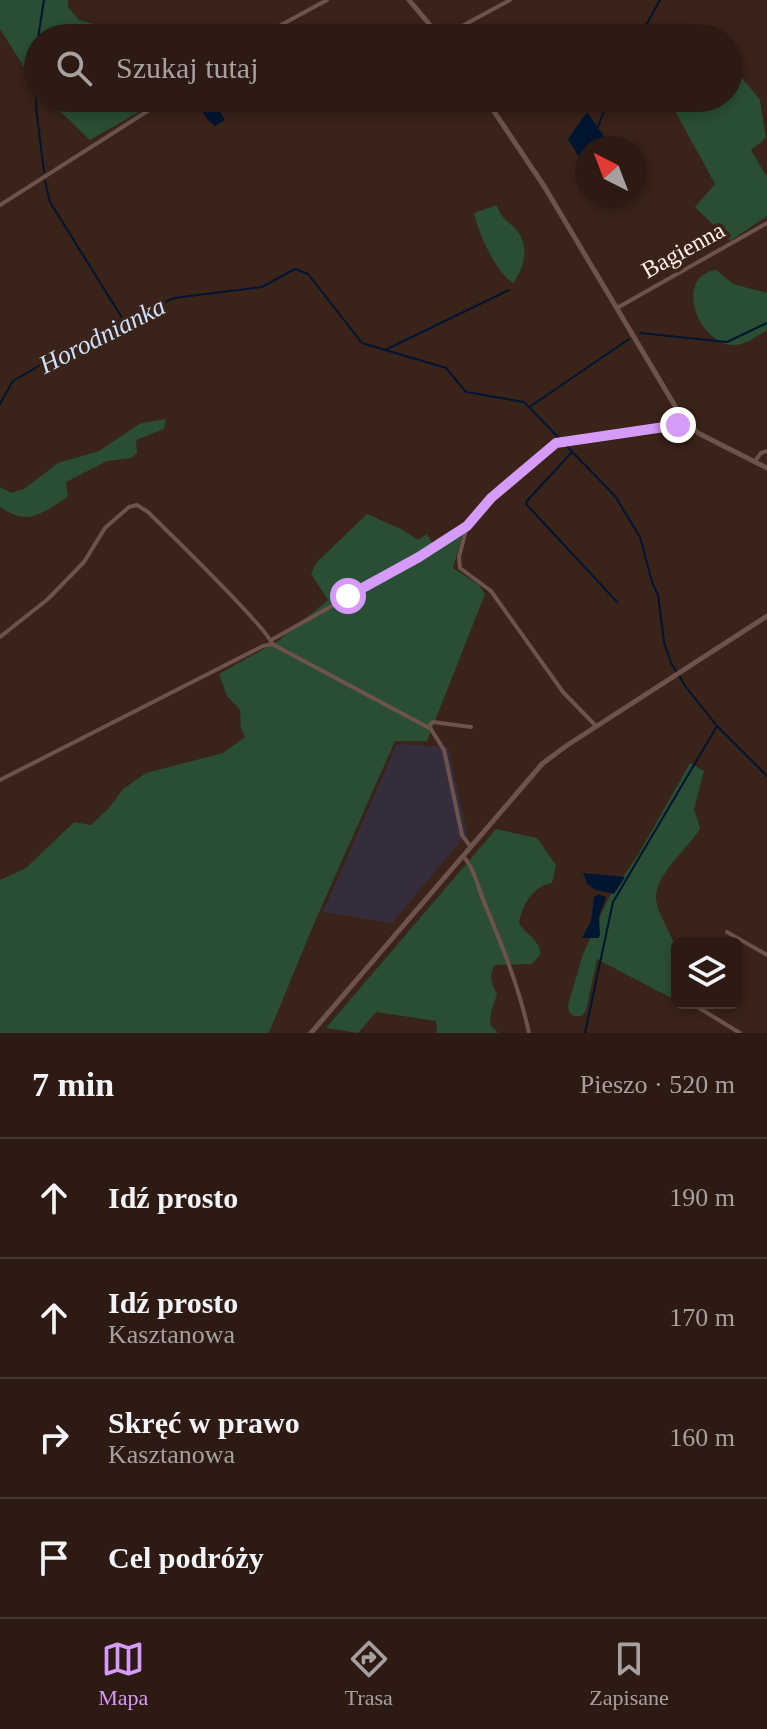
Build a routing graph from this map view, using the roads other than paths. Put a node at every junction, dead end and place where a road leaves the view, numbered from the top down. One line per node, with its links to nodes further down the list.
1 (327, 0): 4 (street)
2 (409, 0): 5 (street)
3 (510, 0): 6 (street)
4 (283, 24)
5 (429, 24)
6 (466, 24)
7 (146, 112): 9 (street)
8 (494, 112): 11 (street)
9 (0, 205)
10 (767, 223): 11 (street, Bagienna)
11 (617, 308): 12 (street)
12 (684, 420): 14 (street); 16 (street)
13 (767, 451): 14 (street)
14 (755, 461): 15 (street)
15 (767, 468)
16 (467, 526): 19 (street); 20 (street)
17 (767, 616): 20 (street)
18 (0, 637): 19 (street)
19 (272, 642): 21 (street); 23 (street)
20 (596, 726): 24 (street)
21 (428, 727): 22 (street); 24 (street)
22 (471, 727)
23 (0, 780)
24 (470, 846): 25 (street)
25 (462, 856): 29 (street); 30 (street)
26 (727, 932): 27 (street)
27 (767, 955)
28 (701, 1009): 31 (street)
29 (311, 1033)
30 (529, 1033)
31 (740, 1033)

